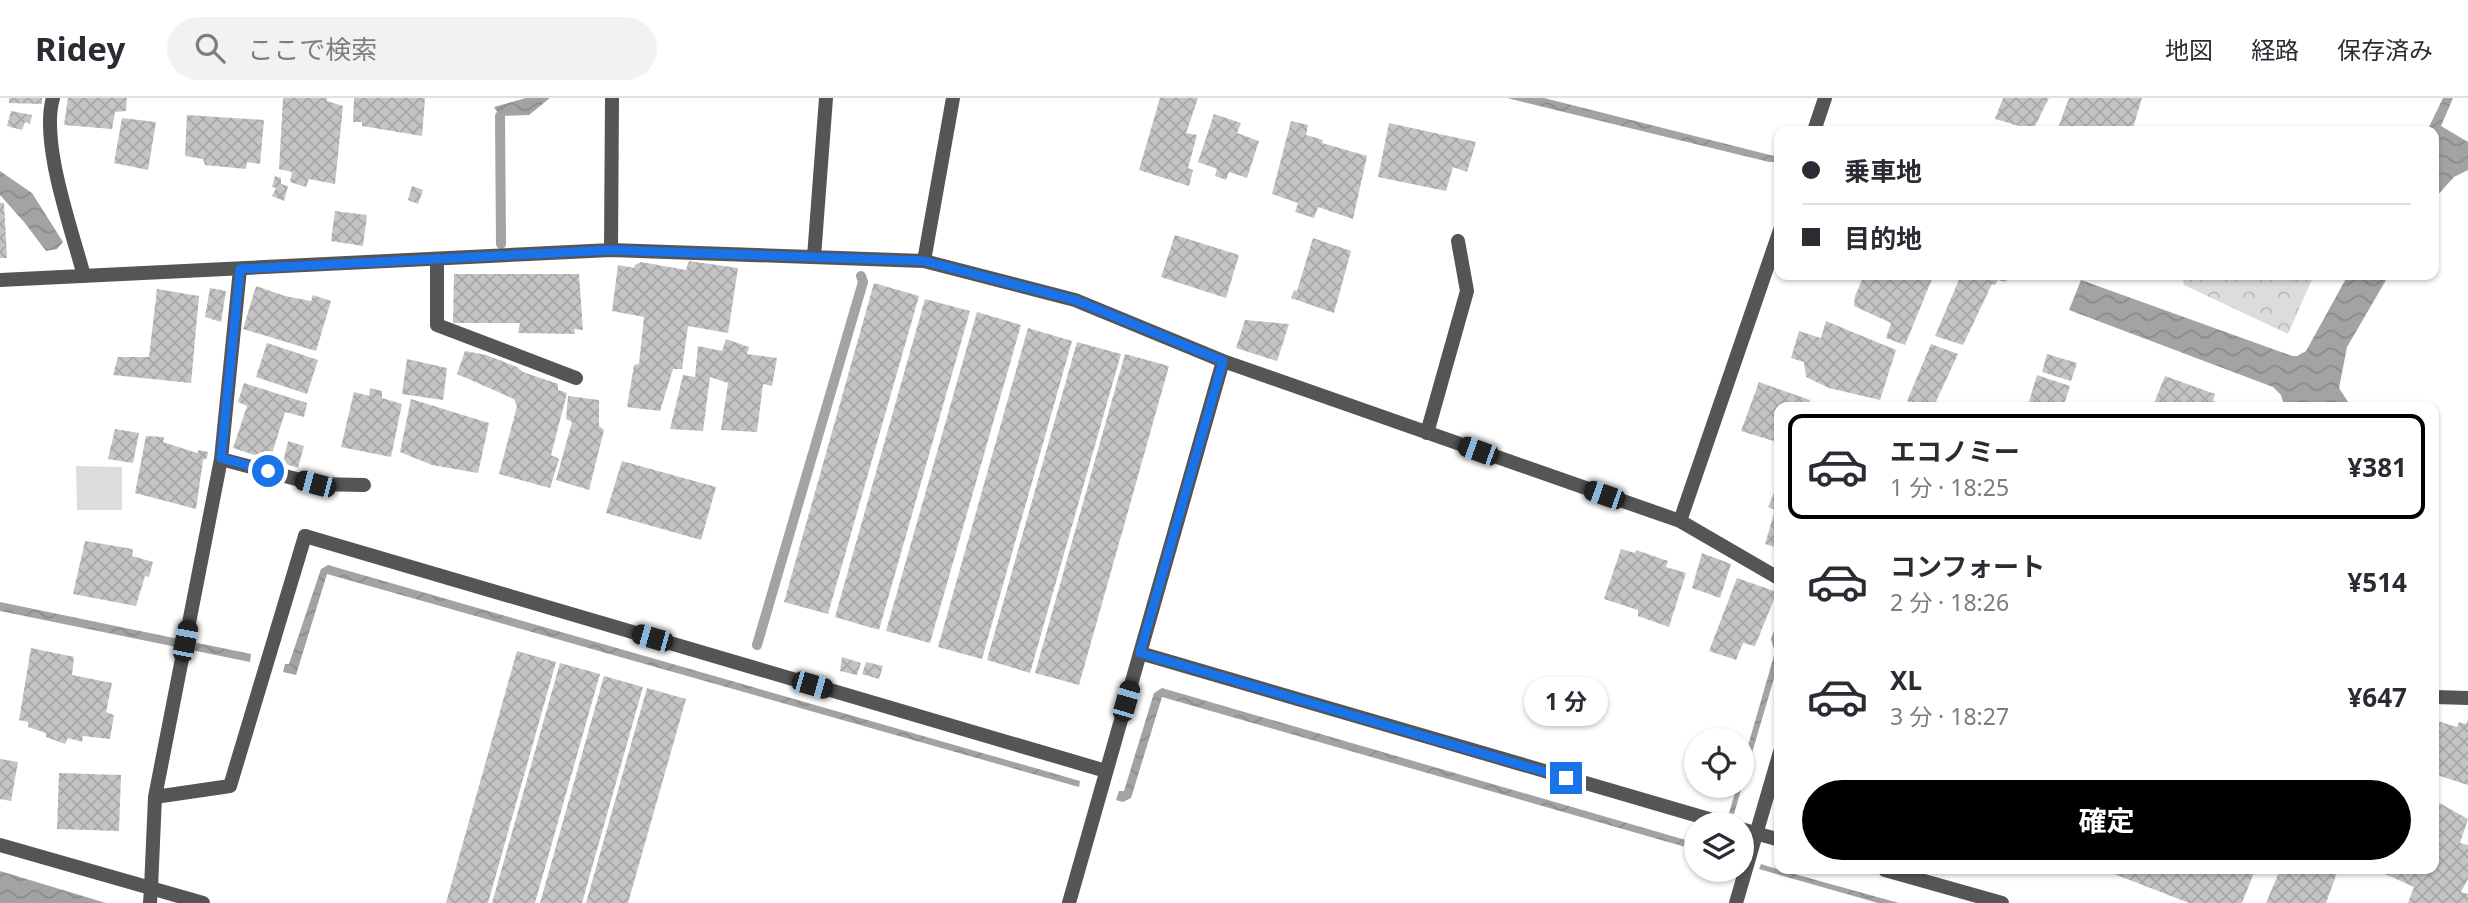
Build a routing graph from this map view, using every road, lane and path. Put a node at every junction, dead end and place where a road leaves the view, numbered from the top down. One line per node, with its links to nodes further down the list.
1 (53, 98): 14 (street)
2 (612, 98): 9 (street)
3 (826, 98): 10 (street)
4 (953, 98): 12 (street)
5 (1825, 98): 6 (street)
6 (1816, 126)
7 (1458, 242): 18 (street)
8 (1774, 247): 21 (street)
9 (611, 250): 10 (street); 11 (street)
10 (814, 257): 12 (street)
11 (437, 259): 13 (street); 17 (street)
12 (924, 261): 16 (street)
13 (240, 269): 14 (street); 19 (street)
14 (84, 276): 15 (street)
15 (0, 280)
16 (1223, 361): 18 (street); 23 (street)
17 (576, 378)
18 (1427, 433): 21 (street)
19 (221, 458): 20 (street); 28 (street)
20 (365, 485)
21 (1680, 521): 22 (street)
22 (1774, 576)
23 (1140, 653): 26 (street); 29 (street)
24 (2439, 697): 25 (street)
25 (2468, 698)
26 (1106, 771): 28 (street); 36 (street)
27 (1774, 772): 30 (street)
28 (155, 797): 34 (street)
29 (1685, 812)
30 (1756, 833): 31 (street); 37 (street)
31 (1774, 838)
32 (0, 845): 34 (street)
33 (1899, 874): 38 (street)
34 (151, 896): 35 (street)
35 (203, 903)
36 (1069, 903)
37 (1736, 903)
38 (2002, 903)

